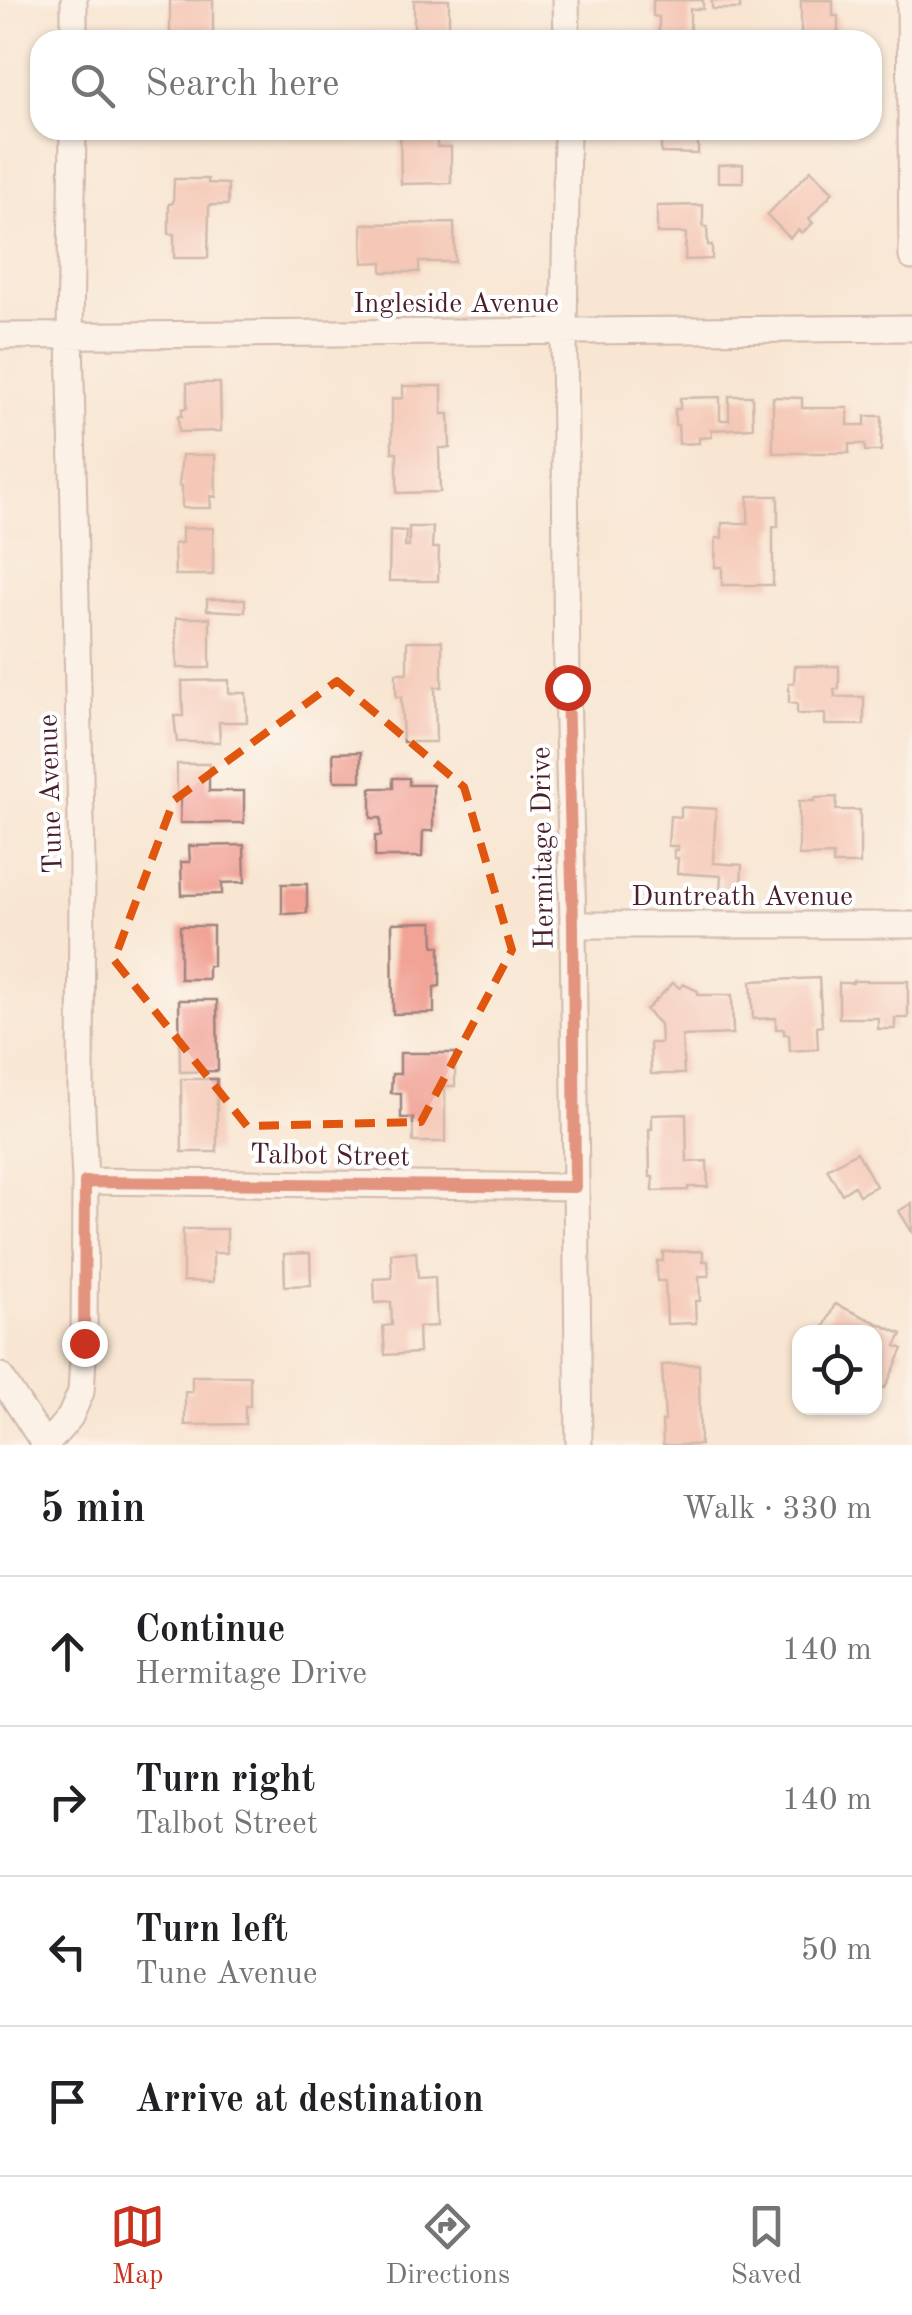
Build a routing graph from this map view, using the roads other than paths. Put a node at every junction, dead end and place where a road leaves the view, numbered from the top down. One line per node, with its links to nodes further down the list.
1 (74, 0): 4 (street)
2 (566, 0): 5 (street)
3 (910, 0): 8 (street)
4 (74, 30)
5 (566, 30)
6 (73, 140): 12 (street, Tune Avenue)
7 (567, 140): 10 (street, Hermitage Drive)
8 (912, 257)
9 (912, 328): 10 (street, Ingleside Avenue)
10 (564, 332): 12 (street, Ingleside Avenue); 14 (street, Hermitage Drive)
11 (0, 336): 12 (street, Ingleside Avenue)
12 (70, 336): 15 (street, Tune Avenue)
13 (912, 924): 14 (street, Duntreath Avenue)
14 (573, 925): 16 (street, Hermitage Drive)
15 (85, 1182): 16 (street, Talbot Street); 18 (street, Tune Avenue)
16 (575, 1187): 19 (street, Hermitage Drive)
17 (0, 1376): 18 (street)
18 (46, 1445)
19 (579, 1445)

